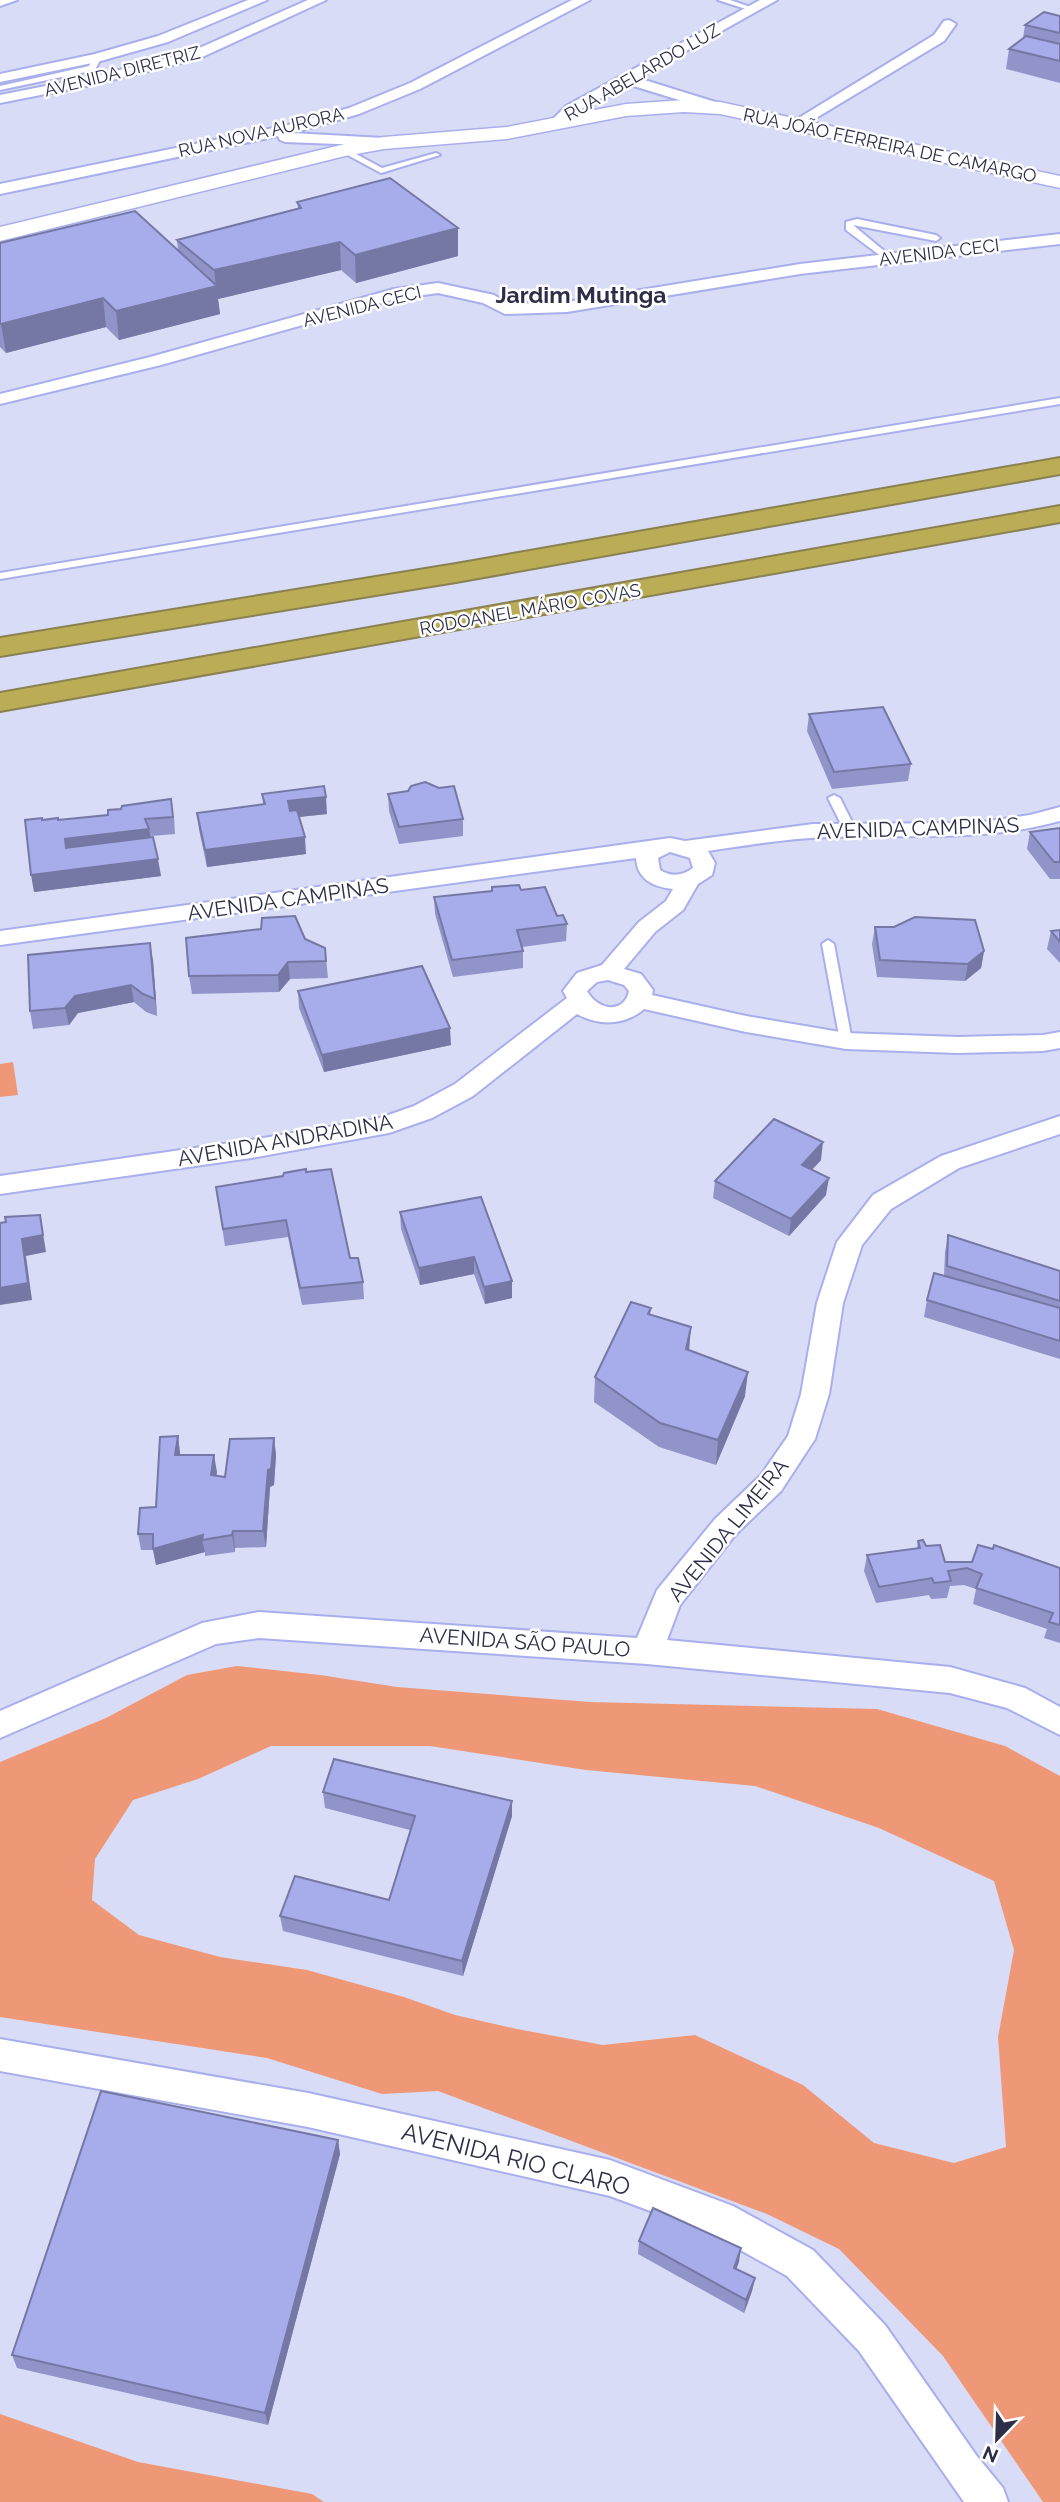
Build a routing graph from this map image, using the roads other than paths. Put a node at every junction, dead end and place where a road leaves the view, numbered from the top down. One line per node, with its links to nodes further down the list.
1 (10, 0): 7 (street)
2 (260, 0): 10 (street, AVENIDA DIRETRIZ)
3 (318, 0): 15 (street, AVENIDA DIRETRIZ)
4 (583, 0): 19 (street, RUA NOVA AURORA)
5 (722, 0): 8 (lane)
6 (770, 0): 8 (street, RUA ABELARDO LUZ)
7 (0, 2)
8 (752, 9): 12 (street, RUA ABELARDO LUZ)
9 (949, 24): 20 (street)
10 (97, 58): 11 (street, AVENIDA DIRETRIZ); 13 (lane)
11 (0, 78)
12 (626, 79): 14 (street, RUA JOÃO FERREIRA DE CAMARGO); 18 (street, RUA ABELARDO LUZ)
13 (0, 88)
14 (662, 88): 16 (street, RUA JOÃO FERREIRA DE CAMARGO); 17 (street, RUA JOÃO FERREIRA DE CAMARGO)
15 (0, 99)
16 (684, 106): 17 (main road, RUA JOÃO FERREIRA DE CAMARGO); 18 (main road, RUA JOÃO FERREIRA DE CAMARGO)
17 (720, 108): 20 (main road, RUA JOÃO FERREIRA DE CAMARGO)
18 (557, 121): 23 (main road, RUA ABELARDO LUZ)
19 (312, 123): 21 (street, RUA NOVA AURORA); 22 (street)
20 (796, 124): 28 (main road, RUA JOÃO FERREIRA DE CAMARGO)
21 (258, 135): 22 (street, RUA ABELARDO LUZ); 29 (street, RUA NOVA AURORA)
22 (303, 139): 23 (street, RUA ABELARDO LUZ)
23 (384, 143): 24 (main road, RUA ABELARDO LUZ)
24 (345, 150): 26 (lane); 30 (main road, RUA ABELARDO LUZ)
25 (436, 155): 26 (lane)
26 (381, 171): 27 (lane)
27 (396, 181)
28 (1060, 182)
29 (0, 189)
30 (0, 234)
31 (936, 238): 33 (lane)
32 (1060, 239): 33 (street, AVENIDA CECI)
33 (886, 257): 34 (street, AVENIDA CECI)
34 (0, 399)
35 (1060, 401): 38 (lane)
36 (1060, 466): 39 (highway)
37 (1060, 514): 40 (highway, RODOANEL MÁRIO COVAS)
38 (0, 576)
39 (0, 648)
40 (0, 702)
41 (834, 798): 43 (lane)
42 (1060, 814): 43 (street, AVENIDA CAMPINAS)
43 (850, 830): 44 (street, AVENIDA CAMPINAS)
44 (775, 836): 45 (street, AVENIDA CAMPINAS); 47 (street, AVENIDA CAMPINAS)
45 (687, 847): 46 (street, AVENIDA CAMPINAS); 47 (street)
46 (654, 865): 47 (street); 48 (street); 49 (street, AVENIDA CAMPINAS)
47 (696, 875): 48 (street)
48 (647, 927): 51 (street)
49 (0, 938)
50 (828, 944): 55 (lane)
51 (609, 972): 52 (street); 53 (street)
52 (641, 1000): 53 (street); 55 (street)
53 (578, 1002): 57 (street, AVENIDA ANDRADINA)
54 (1060, 1040): 55 (street)
55 (846, 1041)
56 (1060, 1125): 58 (street, AVENIDA LIMEIRA)
57 (0, 1185)
58 (647, 1651): 59 (street, AVENIDA SÃO PAULO); 60 (street, AVENIDA SÃO PAULO)
59 (1060, 1722)
60 (0, 1725)
61 (0, 2055): 62 (street, AVENIDA RIO CLARO)
62 (989, 2502)

